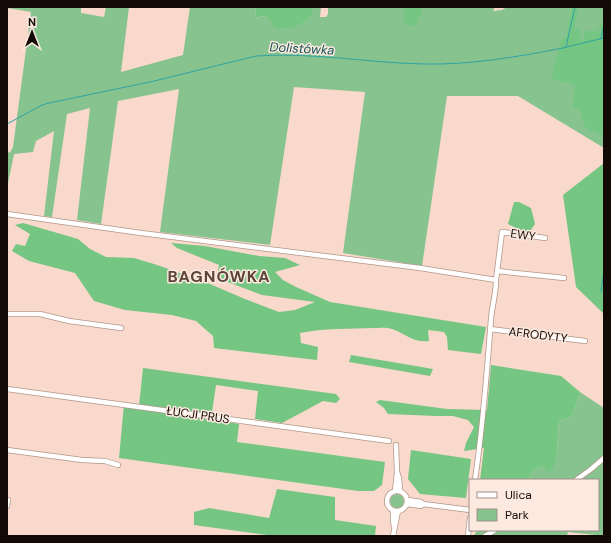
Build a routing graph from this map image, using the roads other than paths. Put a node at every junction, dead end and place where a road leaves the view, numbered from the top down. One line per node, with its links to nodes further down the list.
1 (7, 214): 5 (street)
2 (545, 238): 3 (street, EWY)
3 (497, 271): 4 (street); 5 (street)
4 (564, 278)
5 (496, 280): 8 (street)
6 (7, 314): 7 (street)
7 (121, 328)
8 (490, 329): 9 (street, AFRODYTY); 16 (street)
9 (585, 341)
10 (7, 389): 11 (street, ŁUCJI PRUS)
11 (389, 441)
12 (396, 445): 18 (street)
13 (7, 450): 15 (street)
14 (604, 458): 17 (street)
15 (118, 466)
16 (475, 479)
17 (577, 479)
18 (397, 491): 20 (street); 23 (street)
19 (8, 500): 21 (street)
20 (407, 502): 22 (street); 23 (street)
21 (7, 506)
22 (469, 510)
23 (396, 511): 24 (street)
24 (393, 536)

